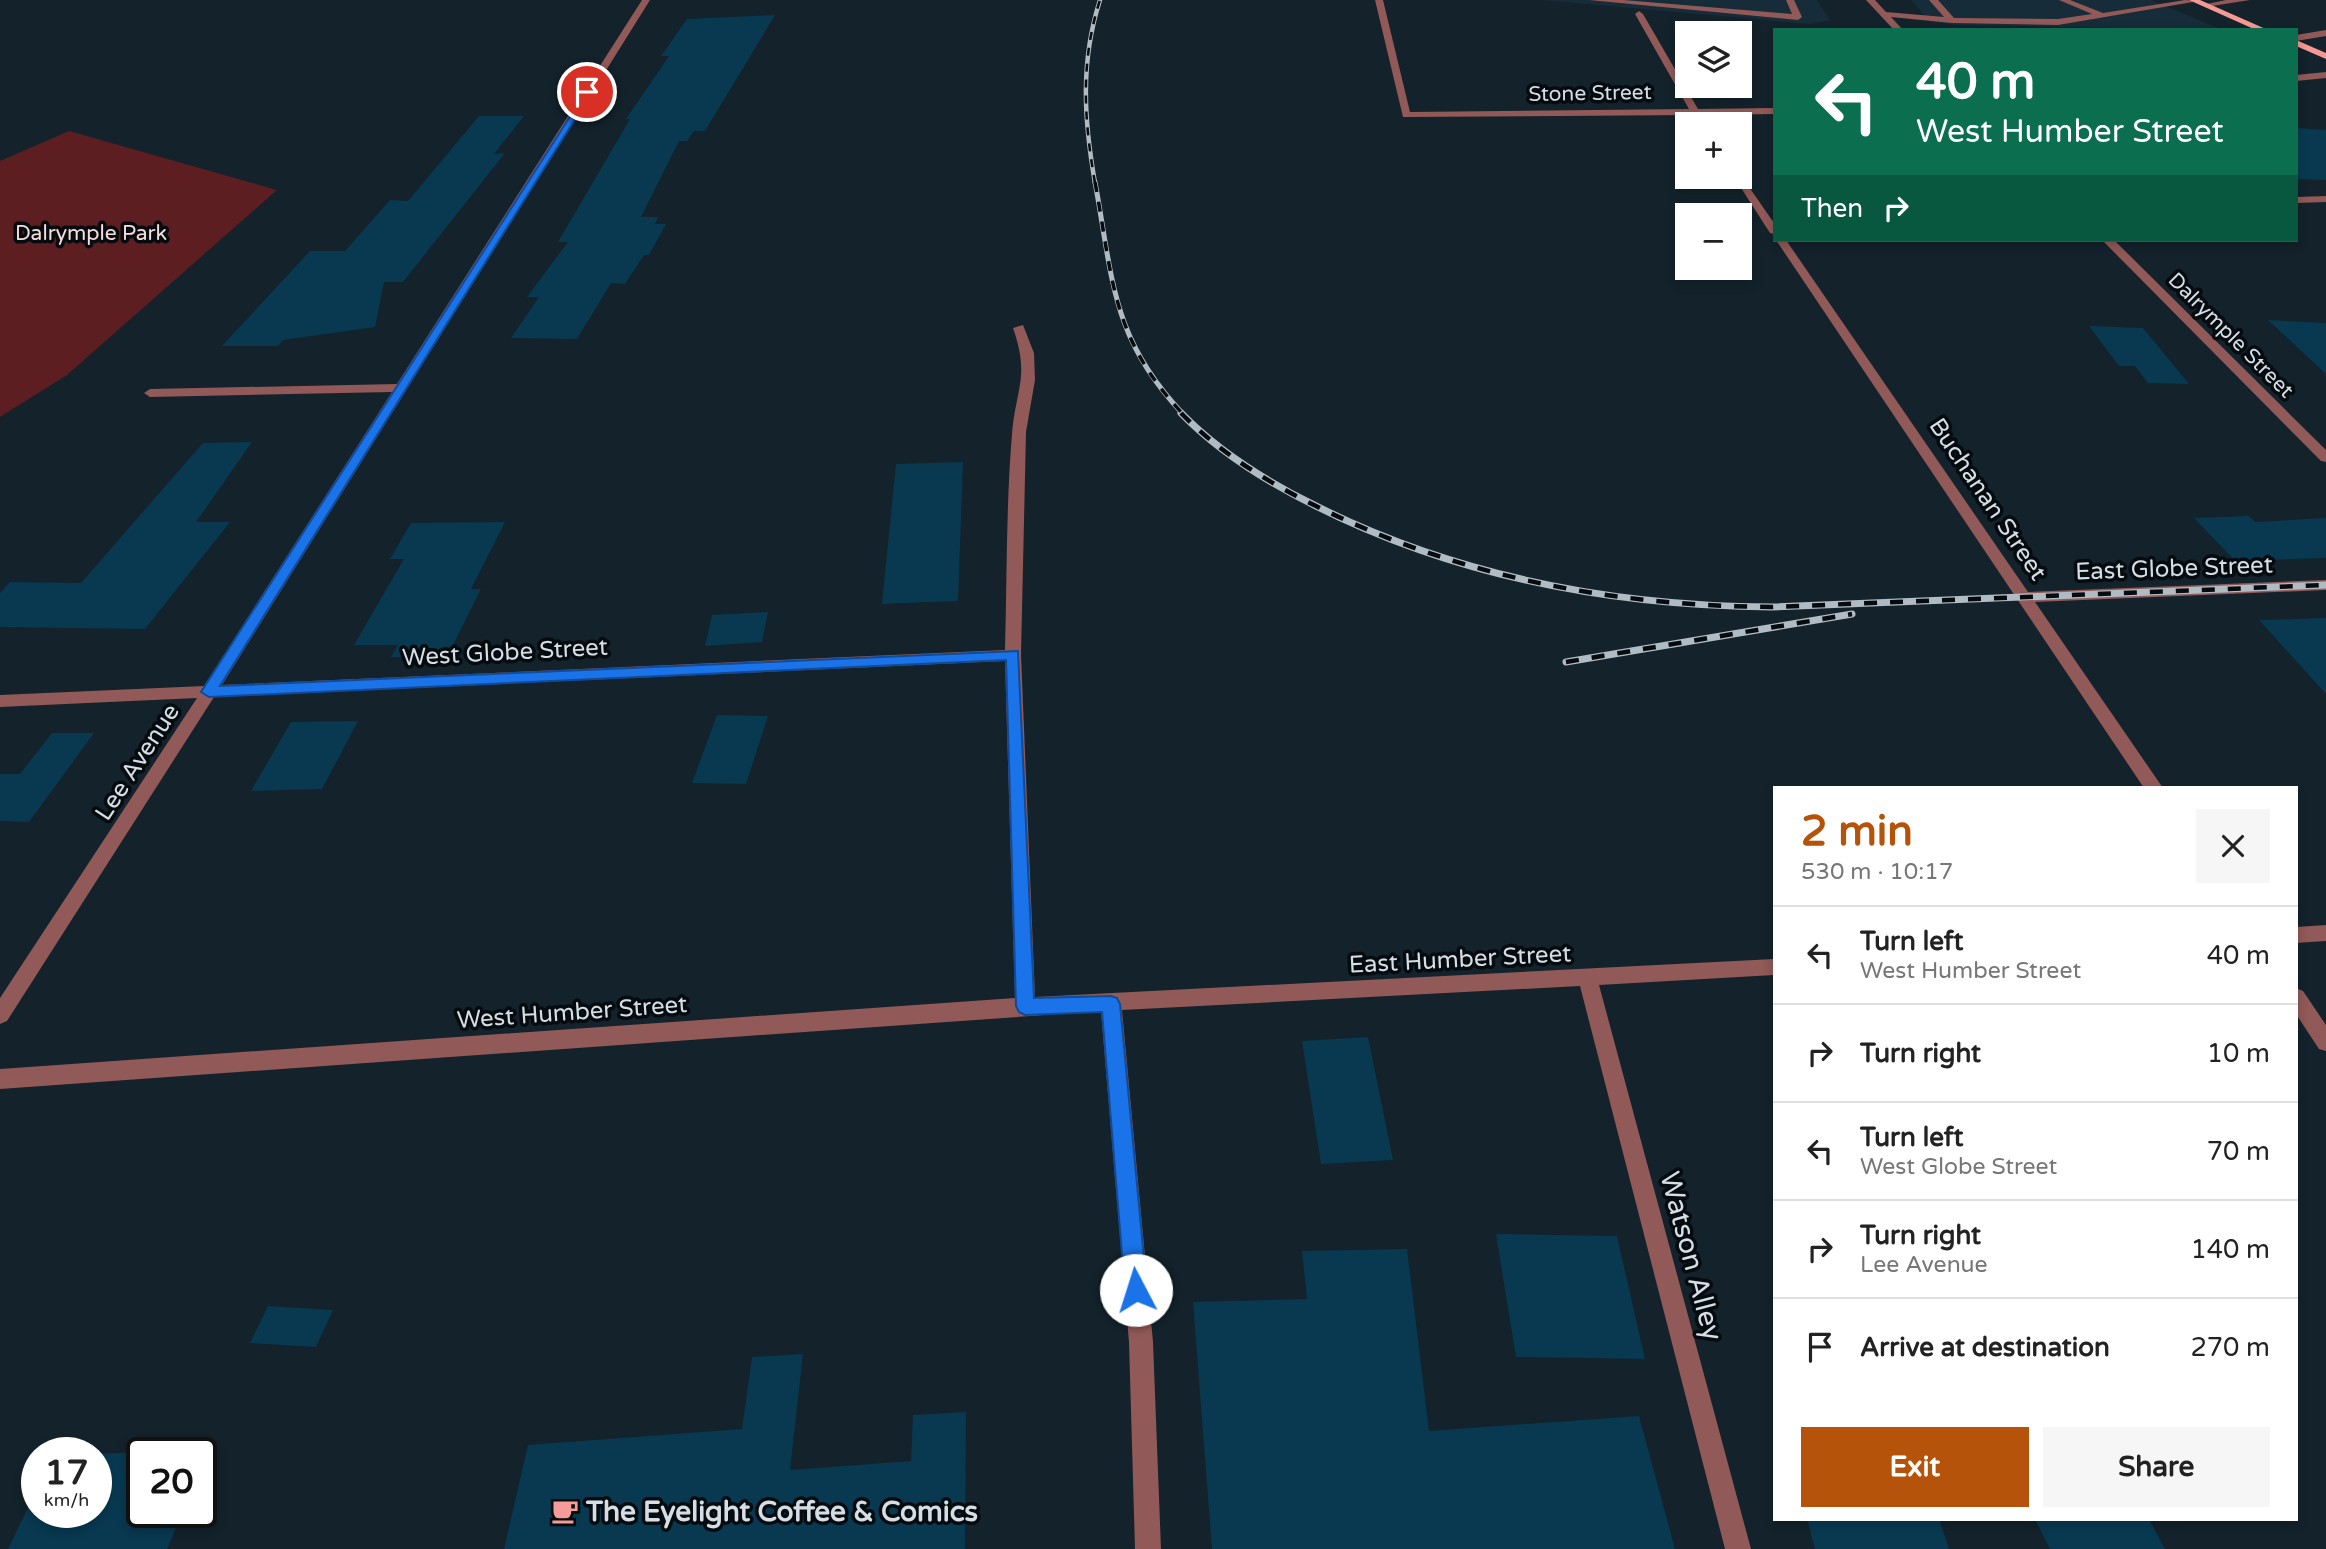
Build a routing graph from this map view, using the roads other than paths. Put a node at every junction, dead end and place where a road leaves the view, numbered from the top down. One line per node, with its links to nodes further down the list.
1 (646, 0): 36 (street, Lee Avenue)
2 (1379, 0): 27 (street, Stone Street)
3 (1592, 0): 4 (street)
4 (1790, 0)
5 (1870, 0): 14 (street)
6 (1933, 0): 16 (street)
7 (2063, 0): 15 (street)
8 (2139, 0): 12 (street)
9 (2194, 0): 11 (main road); 12 (street)
10 (2246, 0): 11 (street)
11 (2206, 5): 18 (main road)
12 (2156, 7): 15 (street)
13 (1639, 14): 27 (street)
14 (1884, 14): 16 (street); 17 (street)
15 (2101, 15): 16 (street)
16 (1952, 20)
17 (1897, 28)
18 (2259, 28)
19 (2326, 33): 20 (street)
20 (2298, 40)
21 (2298, 41): 22 (main road)
22 (2326, 56)
23 (2298, 73): 25 (street)
24 (2326, 75): 25 (street)
25 (2308, 77): 26 (street)
26 (2298, 79)
27 (1695, 111): 28 (street, Stone Street)
28 (1773, 111)
29 (1747, 189): 32 (street)
30 (2326, 199): 31 (street)
31 (2298, 200)
32 (1773, 229)
33 (1782, 242): 40 (street, Buchanan Street)
34 (2110, 242): 38 (street, Dalrymple Street)
35 (1019, 328): 41 (street)
36 (402, 388): 37 (street); 42 (street, Lee Avenue)
37 (150, 393)
38 (2326, 458)
39 (2326, 584): 40 (street, East Globe Street)
40 (2024, 597): 44 (street, Buchanan Street)
41 (1013, 654): 42 (street, West Globe Street); 52 (street)
42 (209, 692): 43 (street, West Globe Street); 53 (street, Lee Avenue)
43 (0, 701)
44 (2153, 786)
45 (2326, 933): 46 (street)
46 (2298, 935)
47 (1773, 967): 48 (street, East Humber Street)
48 (1588, 979): 50 (street, East Humber Street); 57 (street, Watson Alley)
49 (2298, 1000): 54 (street)
50 (1148, 1002): 51 (street, West Humber Street)
51 (1111, 1004): 52 (street, West Humber Street); 56 (street)
52 (1025, 1006): 55 (street, West Humber Street)
53 (0, 1015)
54 (2326, 1042)
55 (0, 1079)
56 (1148, 1549)
57 (1738, 1549)

